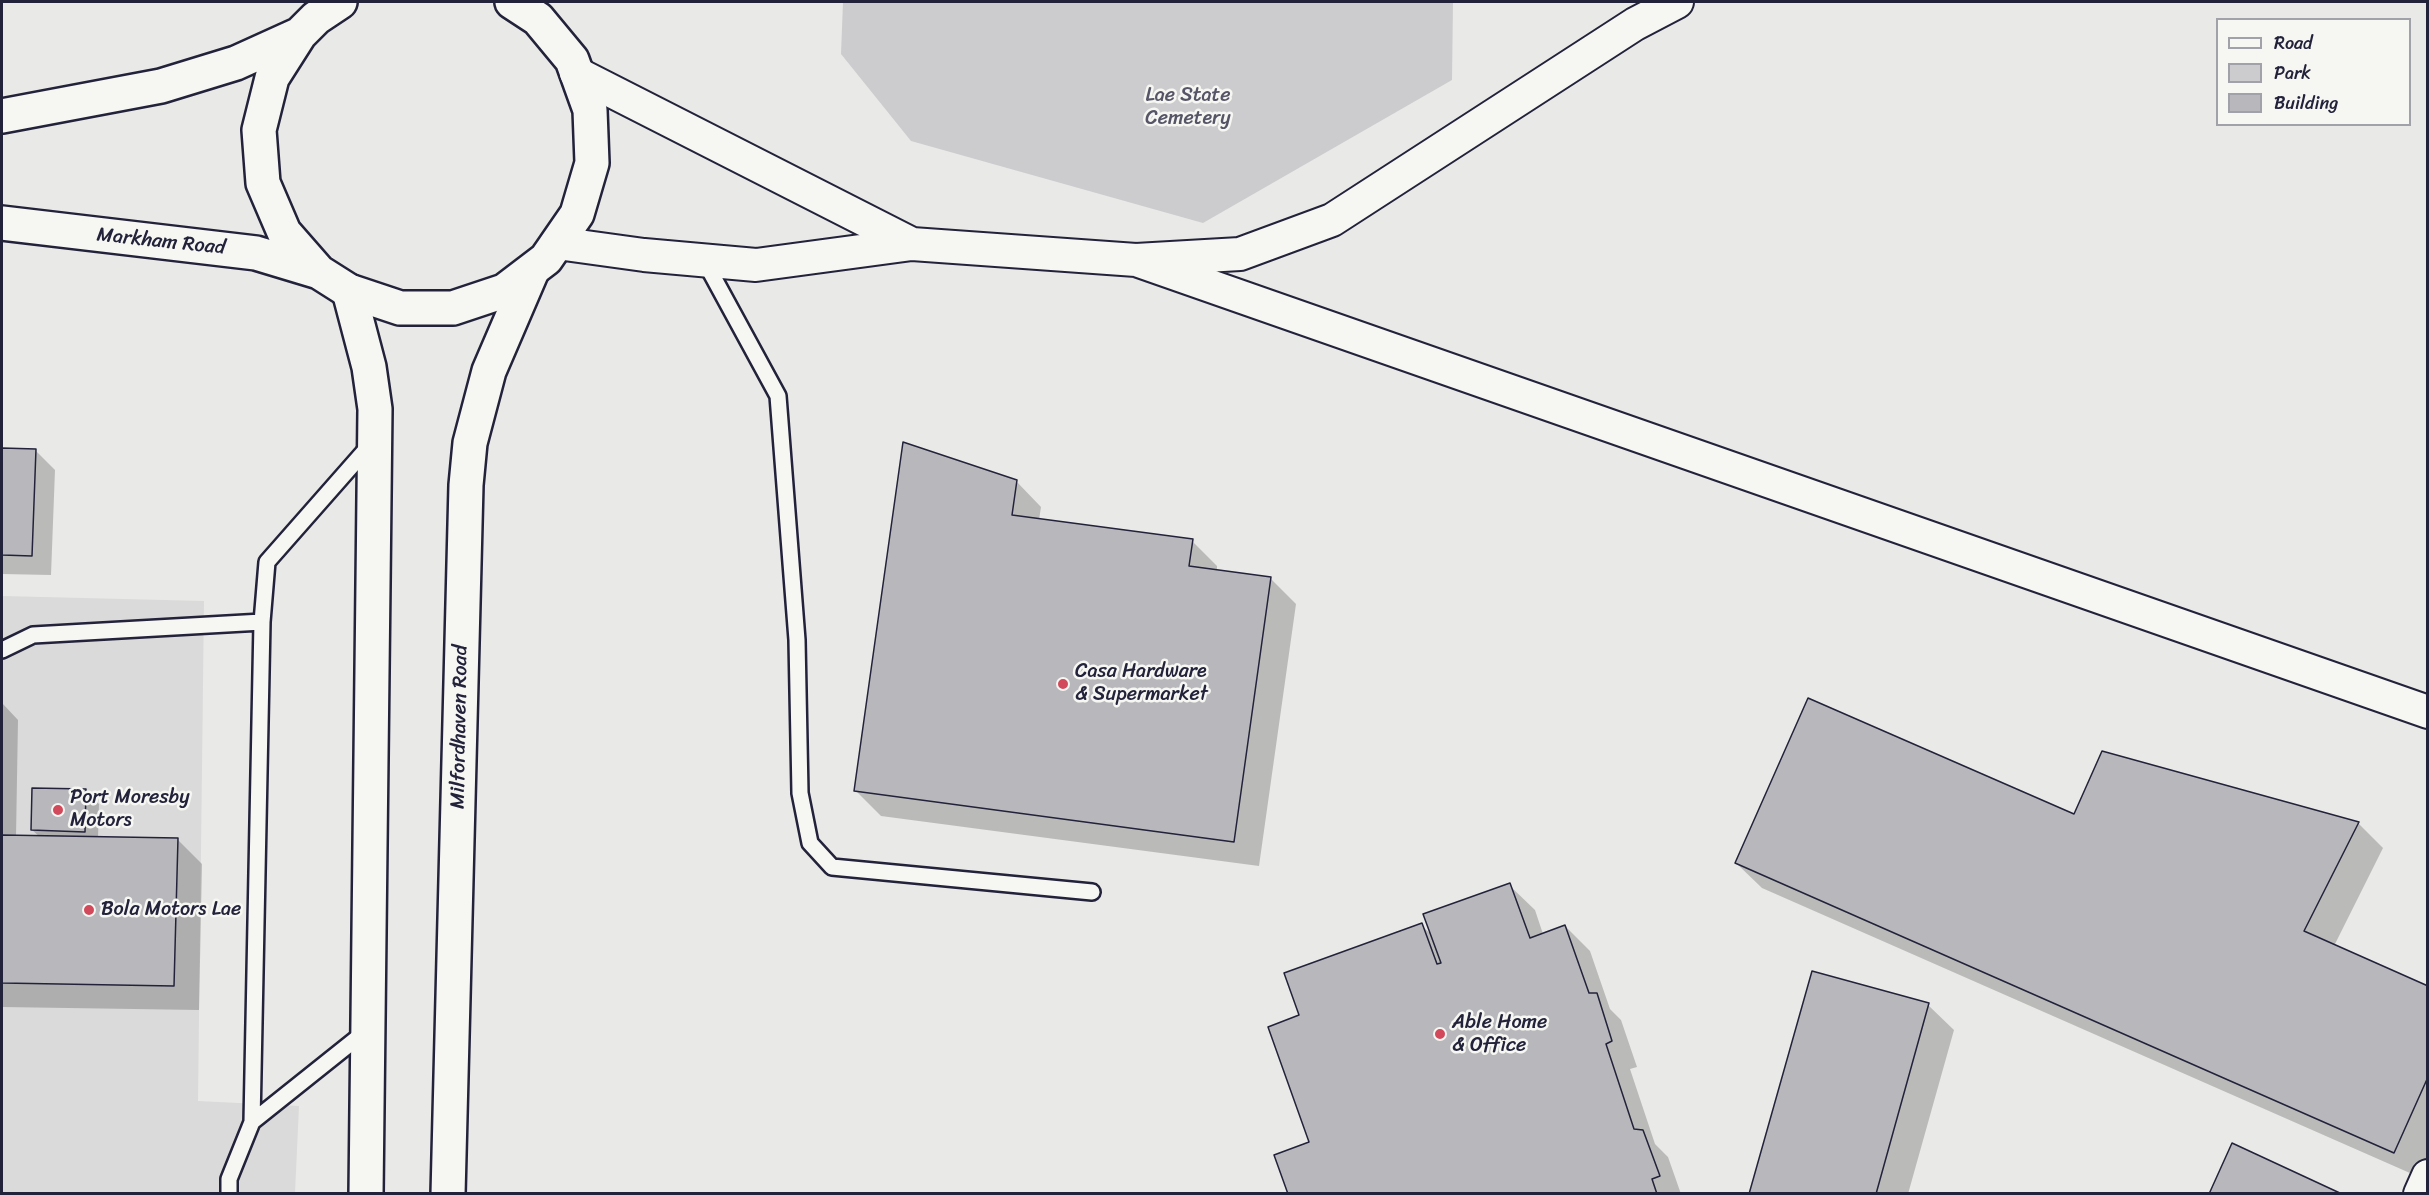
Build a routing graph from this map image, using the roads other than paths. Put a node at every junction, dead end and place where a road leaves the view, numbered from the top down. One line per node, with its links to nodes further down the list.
1 (1677, 2): 11 (street)
2 (335, 3): 4 (main road)
3 (527, 7): 5 (main road)
4 (300, 34): 6 (main road); 13 (main road)
5 (576, 73): 8 (main road); 9 (street)
6 (2, 116)
7 (2, 223): 13 (main road, Markham Road)
8 (557, 243): 10 (street); 12 (main road)
9 (912, 244): 10 (street); 11 (street)
10 (704, 260): 19 (lane)
11 (1136, 260): 18 (street)
12 (532, 271): 14 (main road); 25 (main road, Milfordhaven Road)
13 (319, 272): 14 (main road)
14 (349, 291): 15 (main road)
15 (375, 440): 16 (lane); 20 (main road)
16 (262, 622): 17 (lane); 21 (lane)
17 (2, 650)
18 (2427, 712)
19 (1092, 892)
20 (368, 1030): 21 (lane); 24 (main road)
21 (252, 1122): 23 (lane)
22 (2427, 1176): 26 (street)
23 (229, 1194)
24 (366, 1194)
25 (448, 1194)
26 (2420, 1194)

